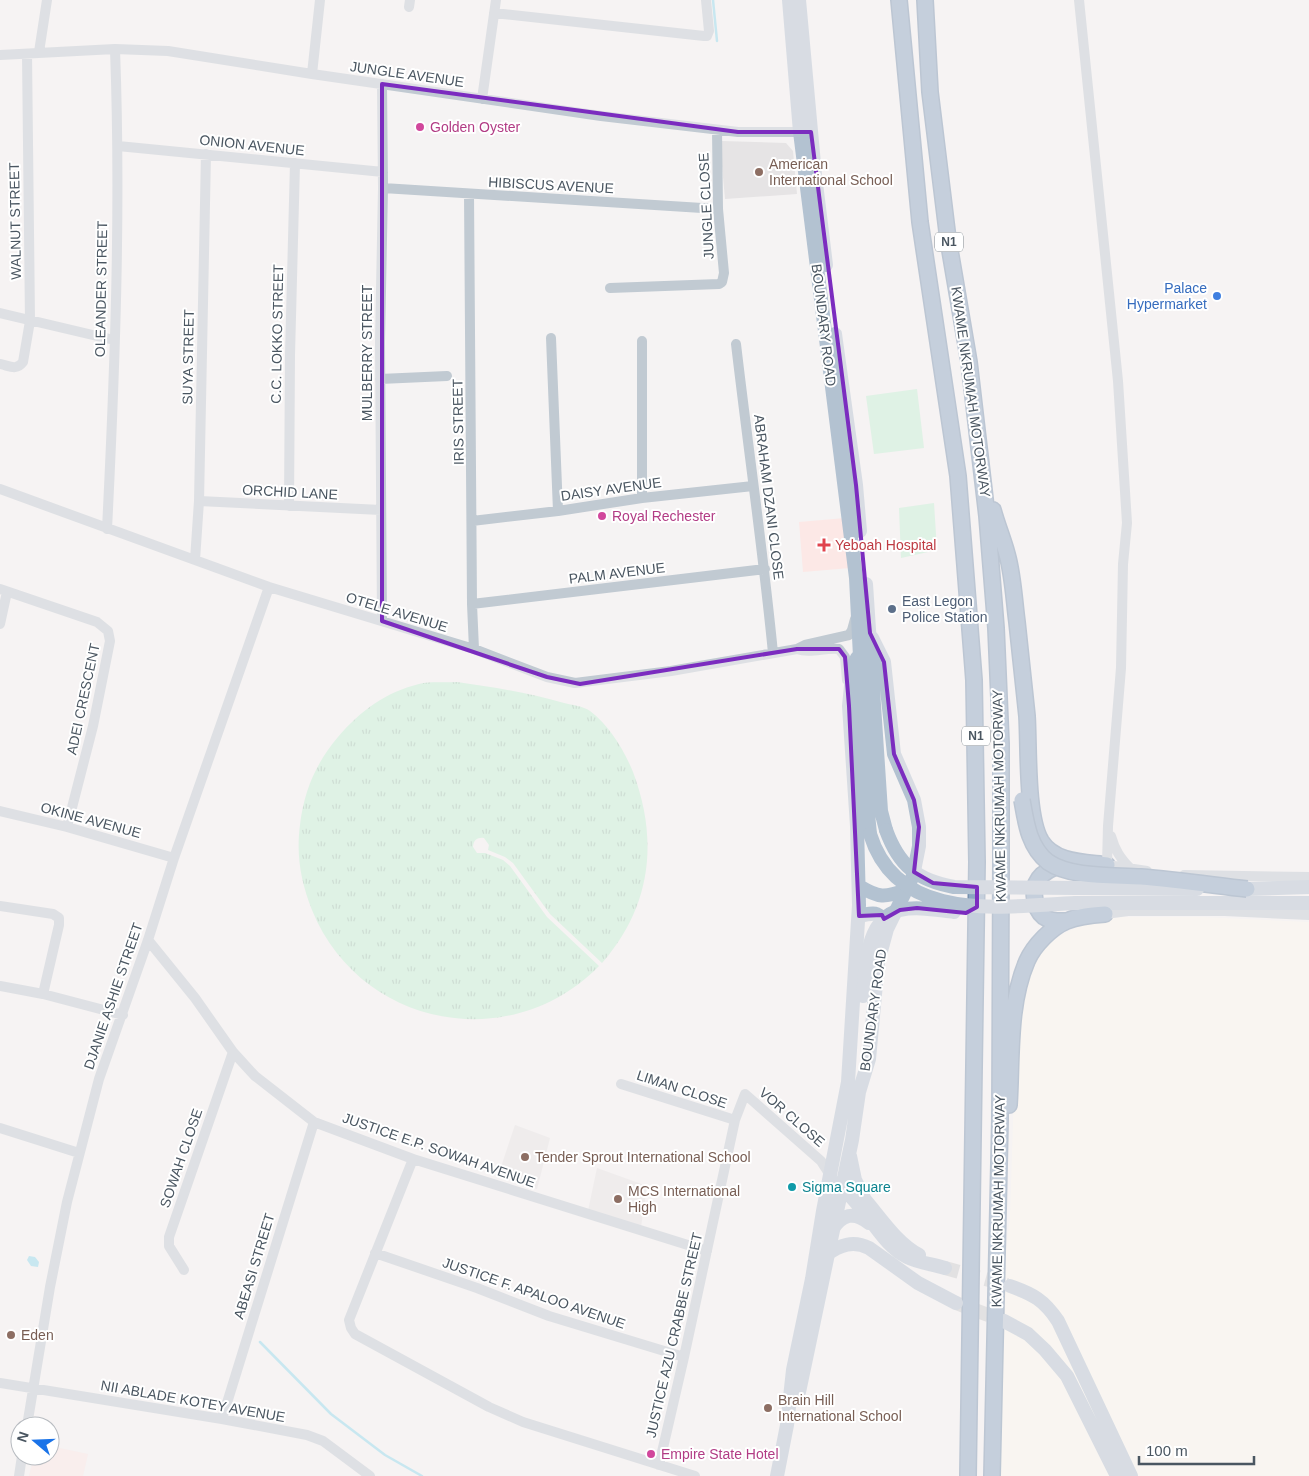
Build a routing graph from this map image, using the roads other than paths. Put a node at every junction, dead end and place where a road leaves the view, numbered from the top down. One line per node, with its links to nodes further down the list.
1 (47, 0): 12 (street)
2 (320, 0): 15 (street)
3 (496, 0): 10 (street)
4 (706, 0): 10 (street)
5 (789, 0): 19 (main road, BOUNDARY ROAD)
6 (799, 0): 19 (main road, BOUNDARY ROAD)
7 (899, 0): 120 (highway, KWAME NKRUMAH MOTORWAY / N1)
8 (925, 0): 37 (highway, KWAME NKRUMAH MOTORWAY / N1)
9 (1078, 0): 63 (street)
10 (494, 12): 17 (street)
11 (115, 49): 12 (street, JUNGLE AVENUE); 15 (street, JUNGLE AVENUE); 20 (street, OLEANDER STREET)
12 (39, 52): 13 (street, JUNGLE AVENUE)
13 (27, 54): 14 (street, JUNGLE AVENUE); 29 (street, WALNUT STREET)
14 (0, 55)
15 (312, 74): 16 (street, JUNGLE AVENUE)
16 (382, 84): 17 (street, JUNGLE AVENUE); 23 (street, MULBERRY STREET)
17 (482, 99): 18 (street, JUNGLE AVENUE)
18 (717, 130): 19 (street, JUNGLE AVENUE); 26 (street, JUNGLE CLOSE)
19 (805, 132): 52 (main road, BOUNDARY ROAD); 55 (main road, BOUNDARY ROAD)
20 (118, 146): 21 (street, ONION AVENUE); 31 (street, OLEANDER STREET)
21 (206, 154): 22 (street, ONION AVENUE); 41 (street, SUYA STREET)
22 (295, 163): 23 (street, ONION AVENUE); 42 (street, C.C. LOKKO STREET)
23 (382, 172): 24 (street, MULBERRY STREET)
24 (383, 188): 25 (street, HIBISCUS AVENUE); 36 (street, MULBERRY STREET)
25 (470, 194): 26 (street, HIBISCUS AVENUE); 45 (street, IRIS STREET)
26 (718, 209): 27 (street, JUNGLE CLOSE)
27 (610, 288)
28 (0, 313): 29 (street)
29 (30, 321): 31 (street); 34 (street, WALNUT STREET)
30 (552, 338): 44 (street)
31 (114, 340): 46 (street, OLEANDER STREET)
32 (642, 341): 40 (street)
33 (736, 344): 38 (street, ABRAHAM DZANI CLOSE)
34 (0, 364)
35 (447, 376): 36 (street)
36 (380, 379): 43 (street, MULBERRY STREET)
37 (984, 483): 56 (highway); 104 (highway, KWAME NKRUMAH MOTORWAY / N1)
38 (753, 486): 40 (street, DAISY AVENUE); 48 (street, ABRAHAM DZANI CLOSE)
39 (0, 490): 46 (street, OTELE AVENUE)
40 (642, 498): 44 (street, DAISY AVENUE)
41 (199, 501): 42 (street, ORCHID LANE); 47 (street, SUYA STREET)
42 (289, 506): 43 (street, ORCHID LANE)
43 (381, 510): 53 (street, MULBERRY STREET)
44 (558, 511): 45 (street, DAISY AVENUE)
45 (472, 521): 51 (street, IRIS STREET)
46 (107, 529): 47 (street, OTELE AVENUE)
47 (195, 560): 49 (street, OTELE AVENUE)
48 (765, 569): 51 (street, PALM AVENUE); 60 (street, ABRAHAM DZANI CLOSE)
49 (269, 587): 53 (street, OTELE AVENUE); 65 (street, DJANIE ASHIE STREET)
50 (3, 590): 54 (street); 64 (street, ADEI CRESCENT)
51 (472, 604): 58 (street, IRIS STREET)
52 (858, 605): 57 (street, OTELE AVENUE); 59 (main road, BOUNDARY ROAD)
53 (382, 621): 58 (street, OTELE AVENUE)
54 (0, 624)
55 (870, 632): 72 (main road, BOUNDARY ROAD, bridge); 73 (main road, BOUNDARY ROAD)
56 (1019, 640): 66 (highway); 72 (highway, bridge)
57 (797, 649): 60 (street, OTELE AVENUE); 61 (street, OTELE AVENUE)
58 (474, 650): 60 (street, OTELE AVENUE)
59 (860, 651): 61 (main road, BOUNDARY ROAD); 76 (main road, BOUNDARY ROAD, bridge)
60 (773, 653)
61 (849, 706): 70 (main road, BOUNDARY ROAD)
62 (0, 810): 64 (street, OKINE AVENUE)
63 (1108, 826): 67 (street); 68 (street)
64 (67, 827): 65 (street, OKINE AVENUE)
65 (174, 858): 82 (street, DJANIE ASHIE STREET)
66 (1086, 863): 67 (highway); 80 (highway)
67 (1107, 865): 68 (street)
68 (1130, 868): 69 (street)
69 (1309, 877)
70 (859, 886): 73 (main road); 79 (main road, BOUNDARY ROAD)
71 (1309, 887): 72 (main road, BOUNDARY ROAD)
72 (1247, 889)
73 (906, 890): 81 (main road, BOUNDARY ROAD)
74 (1309, 903): 76 (main road, bridge)
75 (0, 906): 84 (street)
76 (973, 907): 88 (main road, bridge)
77 (1105, 914): 78 (street); 80 (highway)
78 (1309, 915)
79 (859, 916): 81 (main road); 96 (main road, BOUNDARY ROAD)
80 (1067, 921): 104 (highway)
81 (887, 929): 88 (main road, BOUNDARY ROAD)
82 (148, 940): 85 (street, DJANIE ASHIE STREET); 86 (street, JUSTICE E.P. SOWAH AVENUE)
83 (0, 986): 84 (street)
84 (43, 994): 85 (street)
85 (123, 1015): 94 (street, DJANIE ASHIE STREET)
86 (233, 1052): 91 (street, JUSTICE E.P. SOWAH AVENUE); 103 (street, SOWAH CLOSE)
87 (621, 1084): 90 (street, LIMAN CLOSE)
88 (859, 1092): 93 (main road, BOUNDARY ROAD)
89 (745, 1094): 90 (street, JUSTICE AZU CRABBE STREET); 96 (street, VOR CLOSE)
90 (735, 1120): 100 (street, JUSTICE AZU CRABBE STREET)
91 (314, 1122): 95 (street, JUSTICE E.P. SOWAH AVENUE); 112 (street, ABEASI STREET)
92 (0, 1128): 94 (street)
93 (849, 1151): 96 (main road, BOUNDARY ROAD); 97 (main road)
94 (79, 1153): 110 (street, DJANIE ASHIE STREET)
95 (413, 1159): 100 (street, JUSTICE E.P. SOWAH AVENUE); 101 (street)
96 (834, 1174): 97 (main road); 98 (main road); 99 (main road, BOUNDARY ROAD); 113 (main road, BOUNDARY ROAD)
97 (865, 1200): 98 (main road)
98 (874, 1227): 99 (main road)
99 (831, 1233): 102 (main road, BOUNDARY ROAD)
100 (707, 1251): 108 (street, JUSTICE AZU CRABBE STREET)
101 (375, 1253): 108 (street, JUSTICE F. APALOO AVENUE); 116 (street)
102 (826, 1255): 106 (main road); 113 (main road, BOUNDARY ROAD)
103 (184, 1270)
104 (997, 1270): 121 (highway, KWAME NKRUMAH MOTORWAY / N1)
105 (1010, 1286): 114 (main road)
106 (956, 1303)
107 (1004, 1321): 115 (main road)
108 (684, 1357): 116 (street, JUSTICE AZU CRABBE STREET)
109 (0, 1383): 110 (street, NII ABLADE KOTEY AVENUE)
110 (33, 1388): 111 (street, DJANIE ASHIE STREET); 112 (street, NII ABLADE KOTEY AVENUE)
111 (29, 1416)
112 (222, 1418): 117 (street, NII ABLADE KOTEY AVENUE)
113 (787, 1425): 119 (main road, BOUNDARY ROAD)
114 (1115, 1440): 115 (main road); 123 (main road)
115 (1109, 1460): 122 (main road)
116 (659, 1465): 118 (street)
117 (370, 1476)
118 (695, 1476)
119 (777, 1476)
120 (968, 1476)
121 (992, 1476)
122 (1117, 1476)
123 (1131, 1476)

